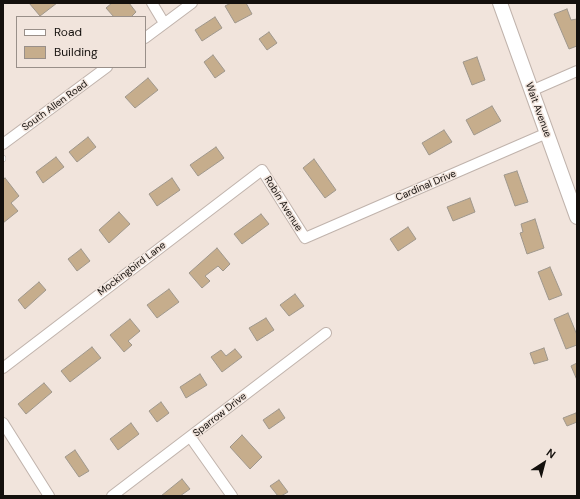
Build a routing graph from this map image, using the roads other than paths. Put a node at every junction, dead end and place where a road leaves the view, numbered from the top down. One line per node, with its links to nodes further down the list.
1 (152, 3): 4 (street)
2 (192, 3): 4 (street)
3 (500, 3): 8 (main road, Wait Avenue)
4 (164, 24): 5 (street)
5 (146, 37)
6 (106, 68): 10 (street, South Allen Road)
7 (577, 71): 8 (street)
8 (530, 91): 9 (main road, Wait Avenue)
9 (547, 133): 12 (main road, Wait Avenue); 13 (street, Cardinal Drive)
10 (3, 144)
11 (262, 170): 13 (street, Robin Avenue); 15 (street, Mockingbird Lane)
12 (577, 218)
13 (305, 238)
14 (326, 333): 17 (street, Sparrow Drive)
15 (3, 368)
16 (3, 423): 18 (street)
17 (190, 438): 19 (street, Sparrow Drive); 20 (street)
18 (49, 496)
19 (112, 496)
20 (232, 496)

